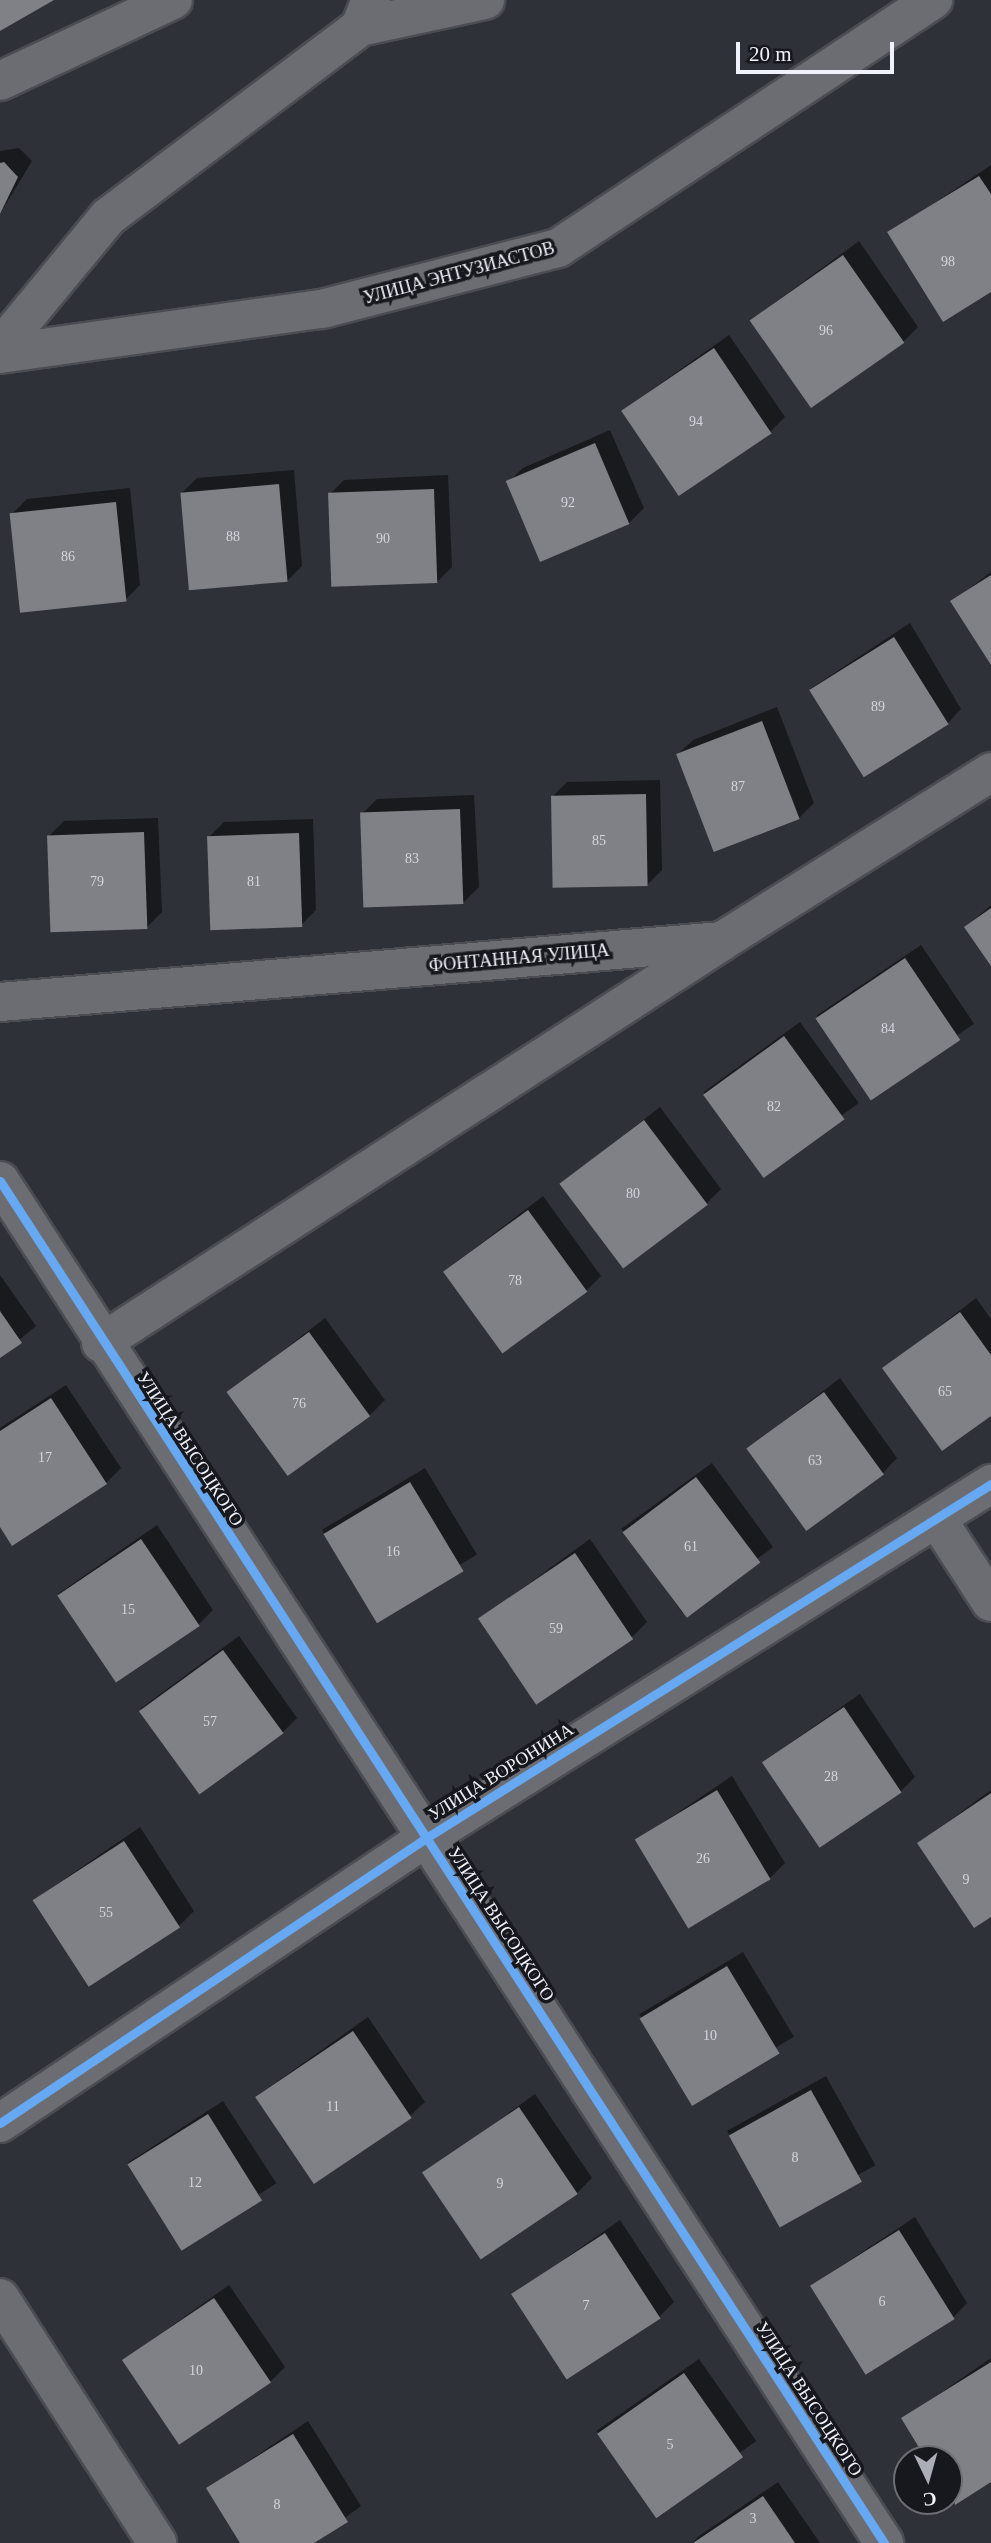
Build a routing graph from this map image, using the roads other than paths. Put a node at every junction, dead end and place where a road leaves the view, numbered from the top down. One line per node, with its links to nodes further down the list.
1 (173, 0): 5 (street)
2 (485, 0): 4 (street)
3 (933, 0): 7 (street, УЛИЦА ЭНТУЗИАСТОВ)
4 (366, 14): 6 (street)
5 (0, 81)
6 (0, 348)
7 (0, 354)
8 (991, 772): 9 (street, ФОНТАННАЯ УЛИЦА)
9 (722, 941): 10 (street, ФОНТАННАЯ УЛИЦА); 12 (street)
10 (0, 1002)
11 (0, 1181): 12 (street, УЛИЦА ВЫСОЦКОГО)
12 (101, 1343): 16 (street, УЛИЦА ВЫСОЦКОГО)
13 (991, 1484): 14 (street, УЛИЦА ВОРОНИНА)
14 (937, 1519): 15 (street); 16 (street, УЛИЦА ВОРОНИНА)
15 (991, 1602)
16 (426, 1838): 17 (street, УЛИЦА ВОРОНИНА); 20 (street, УЛИЦА ВЫСОЦКОГО)
17 (0, 2123)
18 (0, 2298): 19 (street)
19 (157, 2543)
20 (884, 2543)

